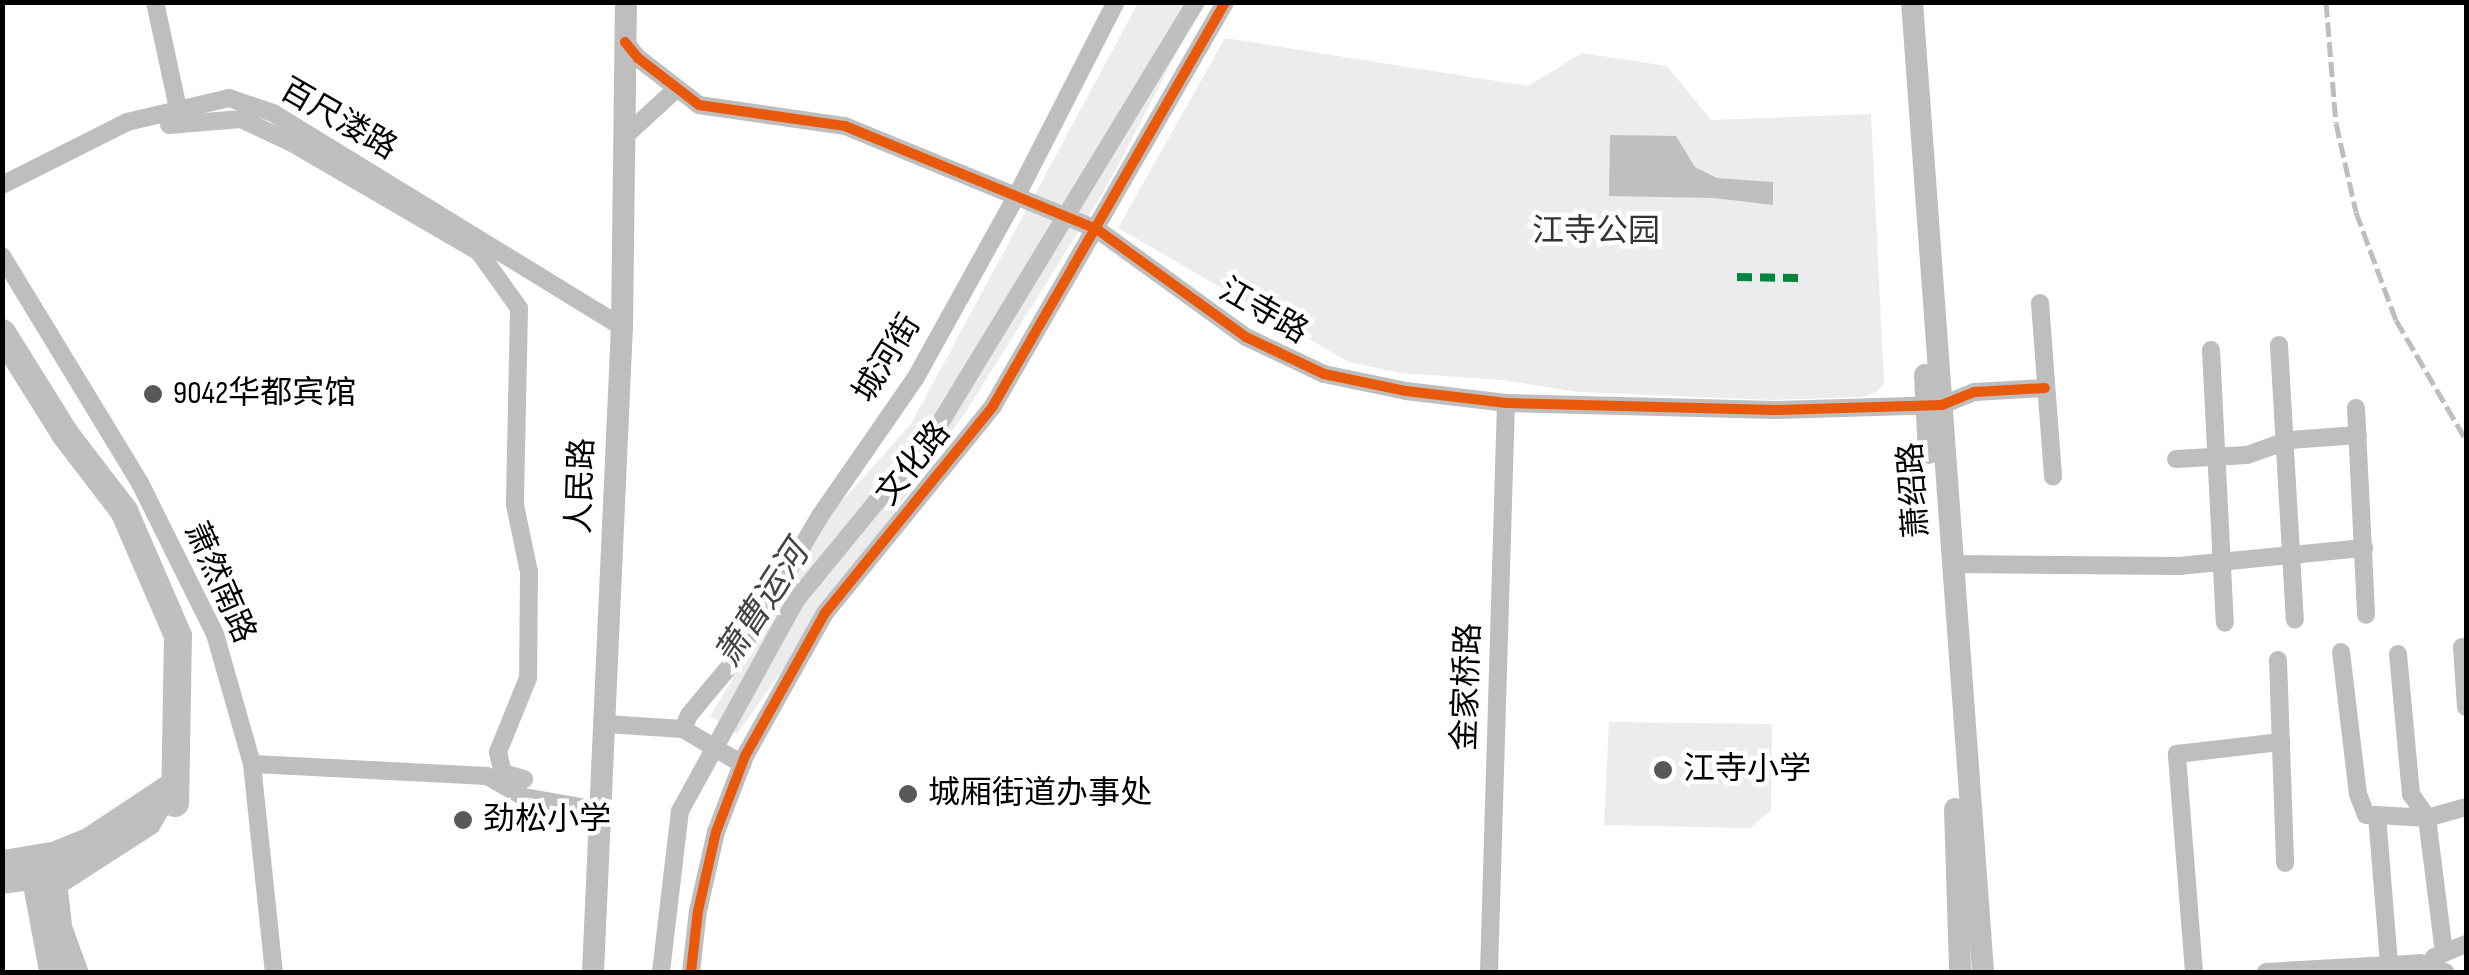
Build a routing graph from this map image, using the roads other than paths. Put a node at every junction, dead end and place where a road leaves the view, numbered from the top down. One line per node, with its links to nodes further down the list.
1 (154, 2): 9 (street)
2 (626, 2): 7 (main road, 人民路)
3 (1116, 2): 12 (street, 城河街)
4 (1225, 2): 13 (street, 文化路)
5 (1896, 2): 21 (main road)
6 (1912, 2): 21 (main road, 萧绍路)
7 (625, 42): 8 (street, 江寺路); 10 (main road, 人民路)
8 (675, 90): 10 (street); 12 (street, 江寺路)
9 (178, 108): 11 (street, 百尺溇路); 16 (street, 百尺溇路)
10 (623, 138): 16 (main road, 人民路)
11 (2, 185)
12 (1016, 197): 13 (street, 江寺路); 41 (street, 城河街)
13 (1098, 230): 20 (street, 江寺路); 44 (street, 文化路)
14 (2, 256): 43 (street, 萧然南路)
15 (2040, 304): 19 (street)
16 (622, 327): 40 (main road, 人民路)
17 (2280, 345): 24 (street)
18 (2212, 350): 25 (street)
19 (2045, 388): 21 (street, 江寺路); 27 (street)
20 (1506, 403): 21 (street, 江寺路); 56 (street, 金家桥路)
21 (1934, 406): 31 (main road, 萧绍路); 57 (main road)
22 (2356, 408): 23 (street)
23 (2358, 436): 24 (street); 28 (street)
24 (2283, 442): 25 (street); 29 (street)
25 (2216, 457): 26 (street); 30 (street)
26 (2176, 459)
27 (2053, 477)
28 (2364, 548): 29 (street); 32 (street)
29 (2290, 556): 30 (street); 33 (street)
30 (2222, 562): 31 (street); 34 (street)
31 (1952, 564): 58 (main road, 萧绍路)
32 (2366, 616)
33 (2295, 620)
34 (2225, 623)
35 (2462, 648): 39 (street)
36 (2342, 652): 47 (street)
37 (2398, 654): 48 (street)
38 (2278, 660): 42 (street)
39 (2466, 706)
40 (606, 724): 41 (street); 46 (main road, 人民路)
41 (683, 729): 44 (street)
42 (2281, 742): 49 (street); 59 (street)
43 (252, 764): 46 (street); 53 (street, 萧然南路)
44 (742, 764): 55 (street, 文化路)
45 (2466, 806): 48 (street)
46 (603, 811): 54 (main road, 人民路)
47 (2376, 815): 48 (street); 52 (street)
48 (2427, 818): 51 (street)
49 (2285, 863)
50 (2466, 944): 51 (street)
51 (2445, 963): 52 (street)
52 (2404, 966): 60 (street)
53 (274, 972)
54 (593, 972)
55 (691, 972)
56 (1489, 972)
57 (1960, 972)
58 (1983, 972)
59 (2194, 972)
60 (2266, 972)

